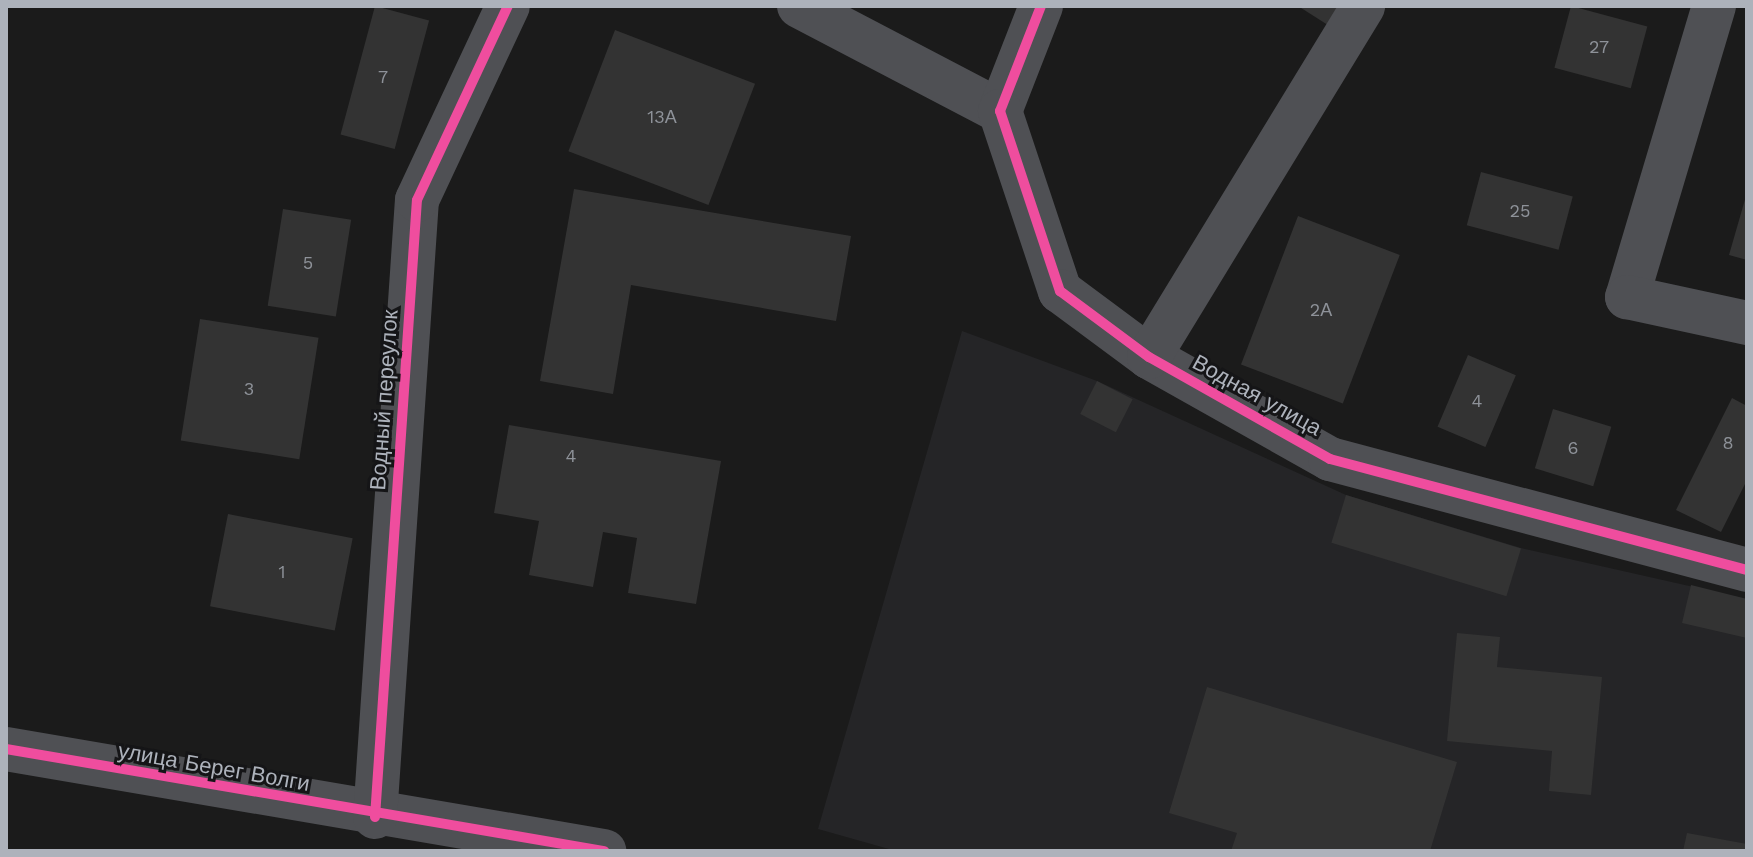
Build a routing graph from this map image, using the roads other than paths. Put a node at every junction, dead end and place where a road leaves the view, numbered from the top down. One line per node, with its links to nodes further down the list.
1 (508, 6): 11 (street, Водный переулок)
2 (799, 6): 6 (street)
3 (1041, 6): 6 (street)
4 (1363, 6): 8 (street)
5 (1714, 6): 7 (street)
6 (1000, 111): 8 (street, Водная улица)
7 (1747, 323)
8 (1149, 357): 9 (street, Водная улица)
9 (1747, 570)
10 (6, 749): 11 (street, улица Берег Волги)
11 (375, 817): 12 (street, улица Берег Волги)
12 (604, 851)

